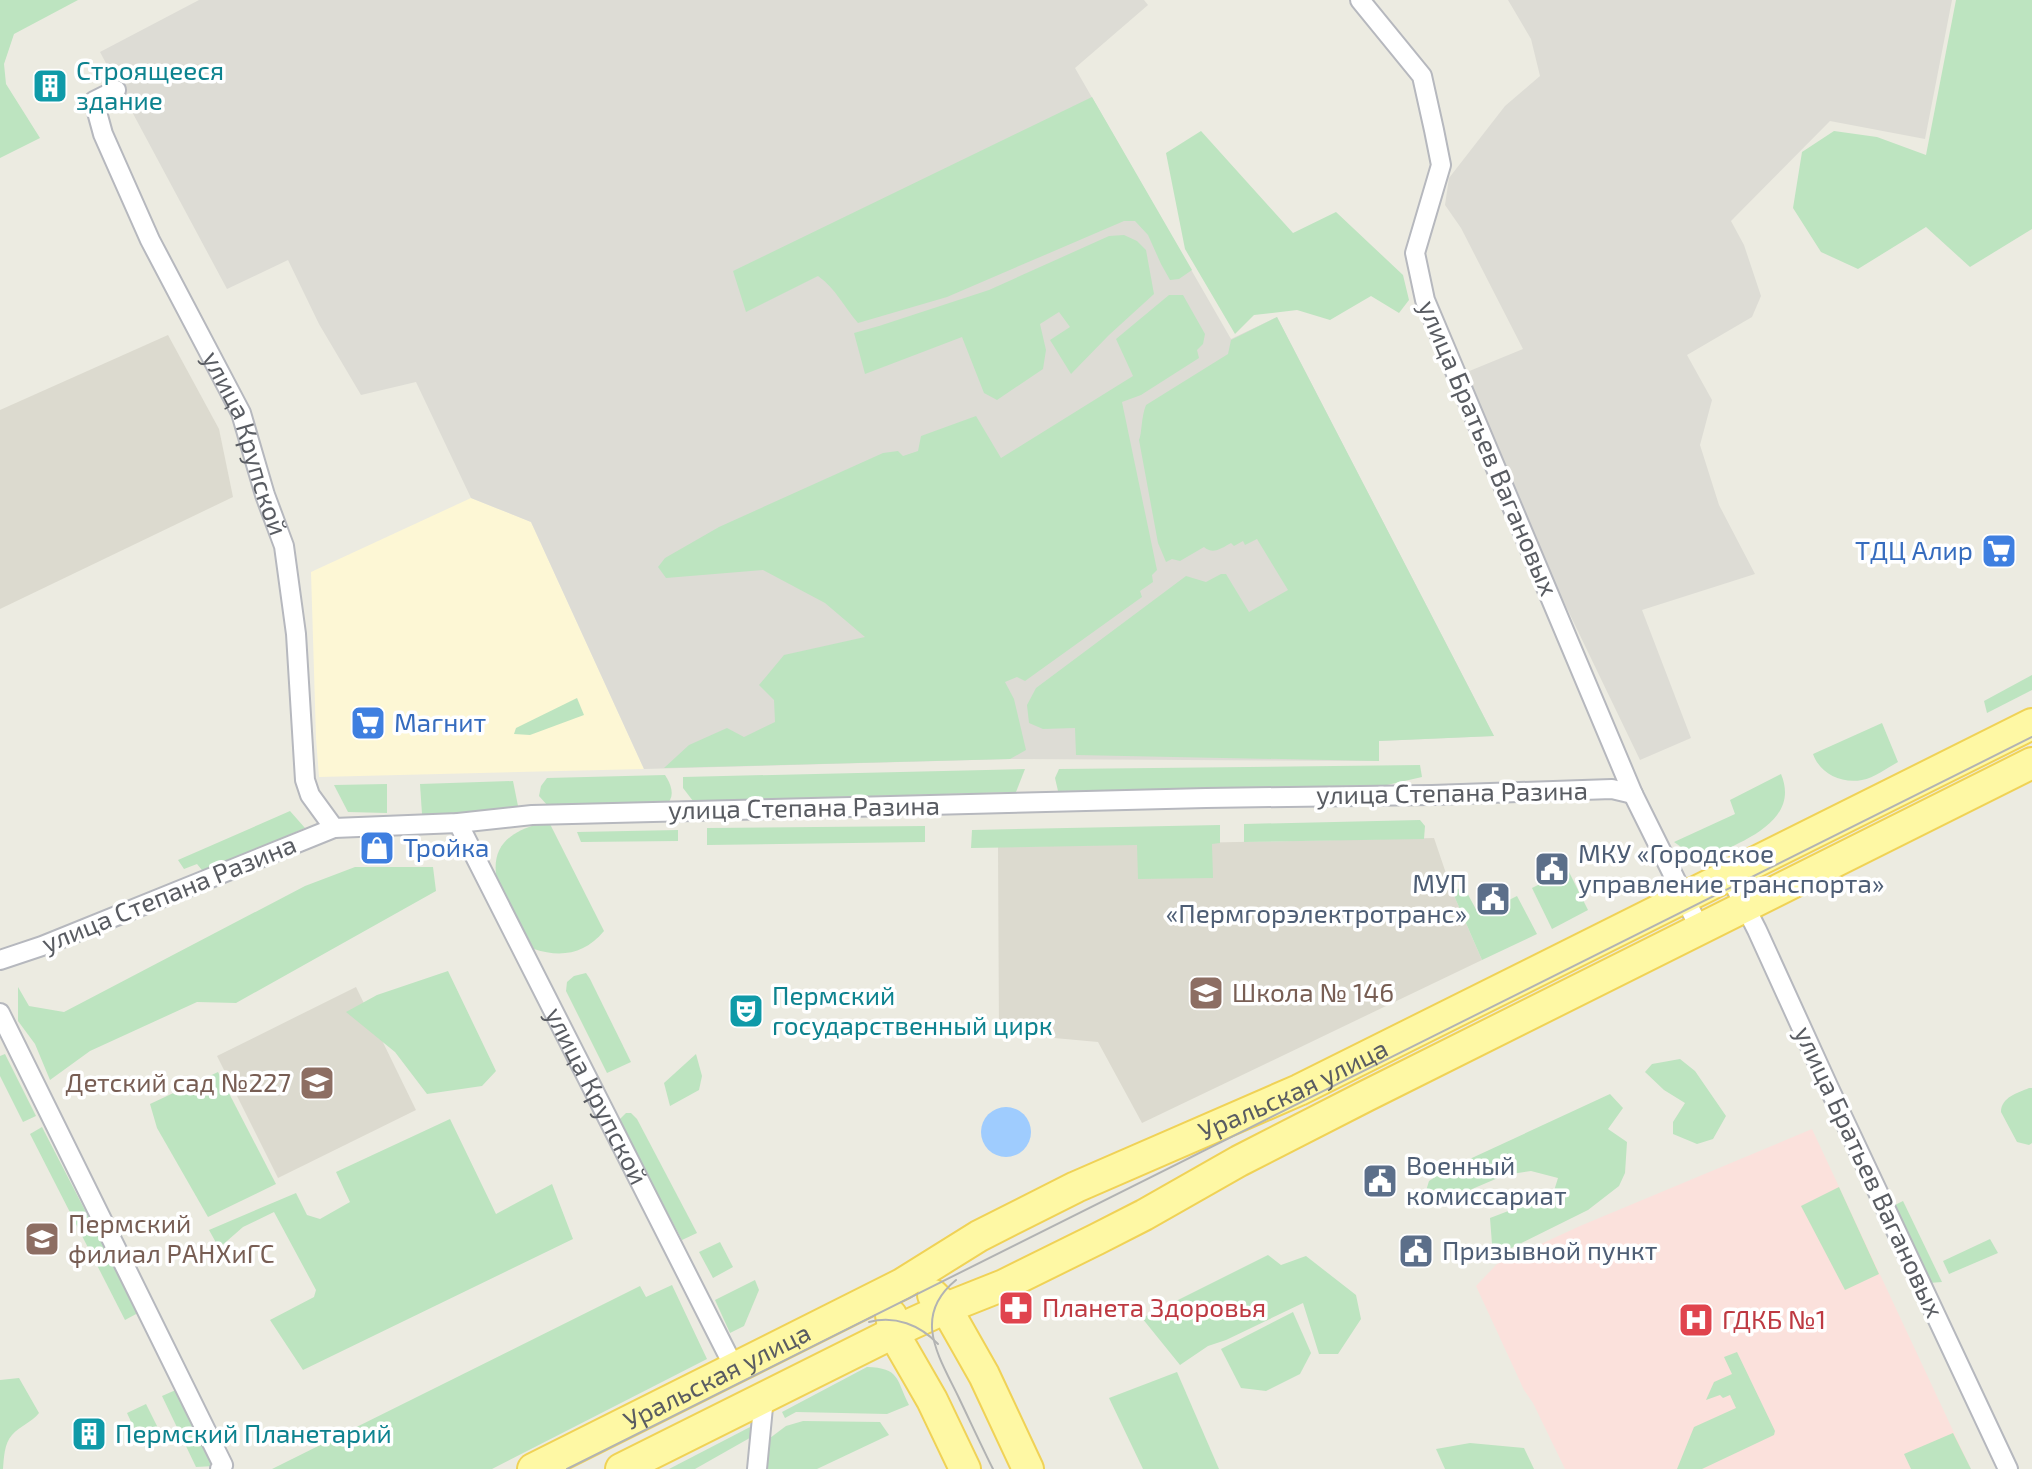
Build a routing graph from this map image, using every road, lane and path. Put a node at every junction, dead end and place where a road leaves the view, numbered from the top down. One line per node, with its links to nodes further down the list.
1 (1360, 0): 5 (street, улица Братьев Вагановых)
2 (116, 90): 7 (street, улица Крупской)
3 (2032, 724): 8 (main road, Уральская улица)
4 (2032, 763): 10 (main road, Уральская улица)
5 (1633, 794): 6 (street, улица Степана Разина); 9 (street, улица Братьев Вагановых)
6 (458, 823): 7 (street, улица Степана Разина); 17 (street, улица Крупской)
7 (334, 828): 12 (street, улица Степана Разина)
8 (1729, 875): 9 (main road, Уральская улица); 10 (street, улица Братьев Вагановых)
9 (1684, 897): 11 (street); 14 (main road, Уральская улица)
10 (1745, 907): 11 (main road, Уральская улица); 25 (street, улица Братьев Вагановых)
11 (1700, 929): 15 (main road, Уральская улица)
12 (0, 960)
13 (0, 1013): 19 (street)
14 (902, 1284): 15 (main road); 16 (main road); 17 (main road, Уральская улица)
15 (946, 1308): 16 (main road, Уральская улица); 24 (main road)
16 (894, 1334): 18 (main road, Уральская улица); 23 (main road)
17 (735, 1369): 20 (main road, Уральская улица)
18 (764, 1397): 21 (main road, Уральская улица); 22 (street)
19 (220, 1469)
20 (533, 1469)
21 (621, 1469)
22 (757, 1469)
23 (965, 1469)
24 (1028, 1469)
25 (2008, 1469)

